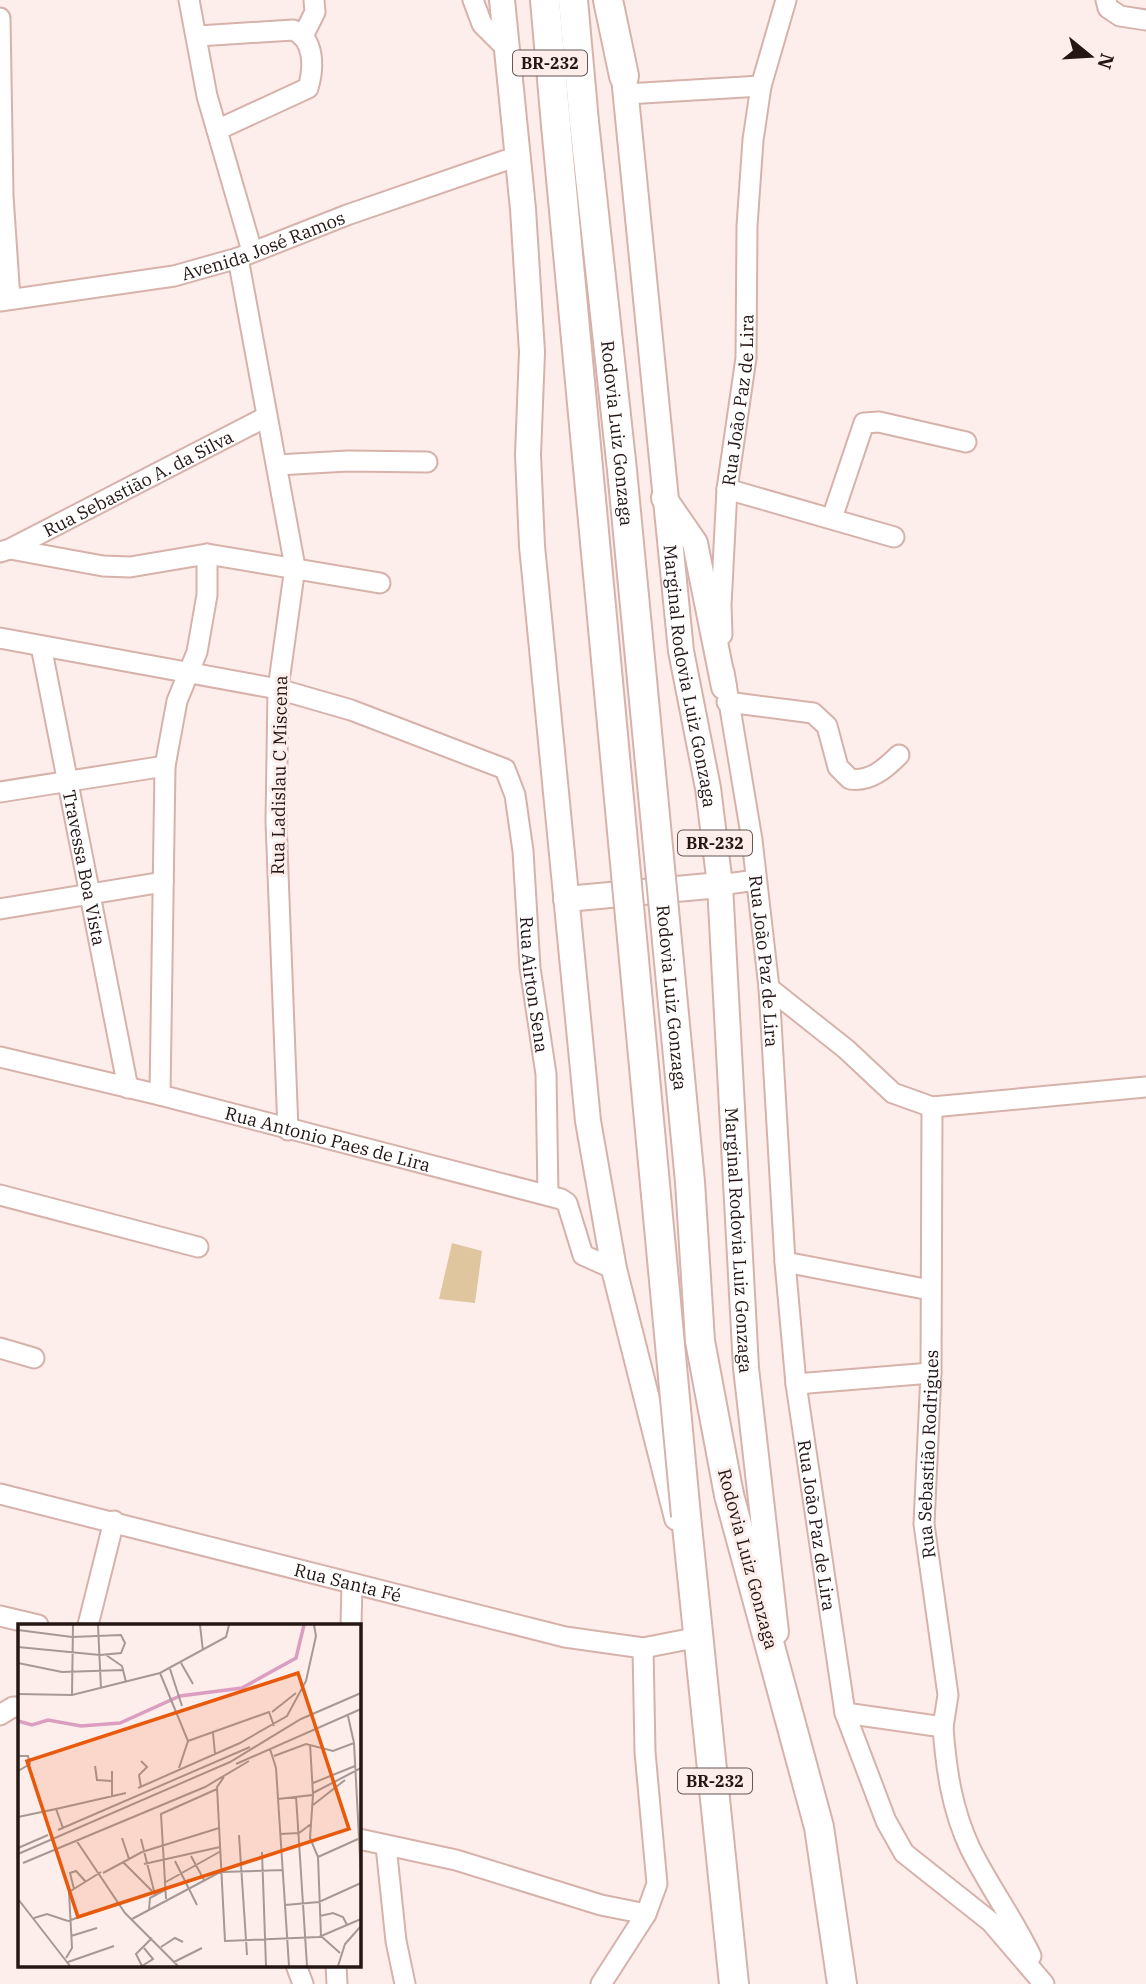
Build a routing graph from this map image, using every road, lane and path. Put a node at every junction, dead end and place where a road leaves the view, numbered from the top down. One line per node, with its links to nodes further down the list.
1 (189, 0): 14 (street, Rua Ladislau C Miscena)
2 (314, 0): 13 (street)
3 (473, 0): 15 (street)
4 (502, 0): 15 (main road, BR-232)
5 (545, 0): 18 (highway, Rodovia Luiz Gonzaga / BR-232)
6 (573, 0): 18 (highway, Rodovia Luiz Gonzaga / BR-232)
7 (608, 0): 16 (highway)
8 (615, 0): 16 (main road, Marginal Rodovia Luiz Gonzaga / BR-232)
9 (786, 0): 17 (street, Rua João Paz de Lira)
10 (1106, 0): 12 (street)
11 (0, 18): 22 (street)
12 (1146, 20)
13 (304, 34): 14 (street); 19 (street)
14 (198, 36): 19 (street, Rua Ladislau C Miscena)
15 (507, 49): 20 (main road, BR-232)
16 (625, 85): 17 (street); 28 (main road, Marginal Rodovia Luiz Gonzaga / BR-232)
17 (761, 86): 27 (street, Rua João Paz de Lira)
18 (570, 124): 69 (highway, Rodovia Luiz Gonzaga / BR-232, bridge); 77 (highway, Rodovia Luiz Gonzaga / BR-232, bridge)
19 (217, 131): 21 (street, Rua Ladislau C Miscena)
20 (518, 156): 21 (street, Avenida José Ramos); 48 (main road, BR-232)
21 (245, 255): 22 (street, Avenida José Ramos); 23 (street, Rua Ladislau C Miscena)
22 (5, 300)
23 (266, 417): 26 (street, Rua Ladislau C Miscena); 31 (street, Rua Sebastião A. da Silva)
24 (967, 442): 29 (street)
25 (427, 462): 26 (street)
26 (277, 465): 33 (street, Rua Ladislau C Miscena)
27 (727, 489): 29 (street); 39 (street, Rua João Paz de Lira)
28 (664, 497): 39 (main road); 46 (main road, Marginal Rodovia Luiz Gonzaga / BR-232)
29 (832, 518): 30 (street)
30 (894, 537)
31 (5, 550): 32 (street)
32 (207, 554): 33 (street); 37 (street)
33 (295, 567): 34 (street); 38 (street, Rua Ladislau C Miscena)
34 (380, 583)
35 (0, 638): 36 (street)
36 (41, 646): 37 (street); 42 (street, Travessa Boa Vista)
37 (191, 673): 38 (street); 41 (street)
38 (278, 689): 56 (street, Rua Ladislau C Miscena); 58 (street, Rua Airton Sena)
39 (726, 694): 40 (street); 44 (street, Rua João Paz de Lira)
40 (899, 755)
41 (165, 766): 42 (street); 45 (street)
42 (66, 781): 43 (street); 47 (street, Travessa Boa Vista)
43 (0, 792)
44 (756, 880): 46 (street); 50 (street, Rua João Paz de Lira)
45 (163, 882): 47 (street); 54 (street)
46 (720, 885): 48 (main road); 77 (main road, Marginal Rodovia Luiz Gonzaga / BR-232)
47 (90, 895): 49 (street); 53 (street, Travessa Boa Vista)
48 (566, 899): 61 (main road, BR-232)
49 (0, 909)
50 (769, 988): 55 (street); 60 (street, Rua João Paz de Lira)
51 (0, 1057): 53 (street, Rua Antonio Paes de Lira)
52 (1146, 1087): 55 (street)
53 (128, 1088): 54 (street, Rua Antonio Paes de Lira)
54 (160, 1095): 56 (street, Rua Antonio Paes de Lira)
55 (932, 1107): 62 (street, Rua Sebastião Rodrigues)
56 (288, 1129): 58 (street, Rua Antonio Paes de Lira)
57 (0, 1195): 59 (street)
58 (548, 1195): 61 (street, Rua Antonio Paes de Lira)
59 (198, 1247)
60 (785, 1262): 62 (street); 66 (street, Rua João Paz de Lira)
61 (614, 1269): 69 (main road, BR-232)
62 (930, 1290): 65 (street, Rua Sebastião Rodrigues)
63 (0, 1348): 64 (street)
64 (34, 1358)
65 (931, 1373): 66 (street); 81 (street, Rua Sebastião Rodrigues)
66 (796, 1384): 79 (street, Rua João Paz de Lira)
67 (0, 1494): 68 (street, Rua Santa Fé)
68 (114, 1521): 70 (street, Rua Santa Fé); 73 (street)
69 (692, 1578): 75 (highway, Rodovia Luiz Gonzaga / BR-232)
70 (352, 1584): 74 (street); 76 (street, Rua Santa Fé)
71 (0, 1616): 72 (street)
72 (34, 1624)
73 (88, 1624)
74 (351, 1624)
75 (699, 1637): 76 (street, Rua Santa Fé); 92 (highway, Rodovia Luiz Gonzaga / BR-232)
76 (643, 1648): 84 (street)
77 (783, 1688): 93 (highway, Rodovia Luiz Gonzaga / BR-232)
78 (18, 1707): 80 (street)
79 (845, 1713): 81 (street); 87 (street, Rua João Paz de Lira)
80 (0, 1715)
81 (943, 1727): 87 (street, Rua Sebastião Rodrigues)
82 (360, 1839): 83 (street)
83 (386, 1846): 84 (street); 90 (street)
84 (646, 1914): 91 (street)
85 (296, 1966): 88 (street)
86 (336, 1966): 89 (street)
87 (1042, 1980)
88 (303, 1984)
89 (337, 1984)
90 (405, 1984)
91 (601, 1984)
92 (734, 1984)
93 (842, 1984)

